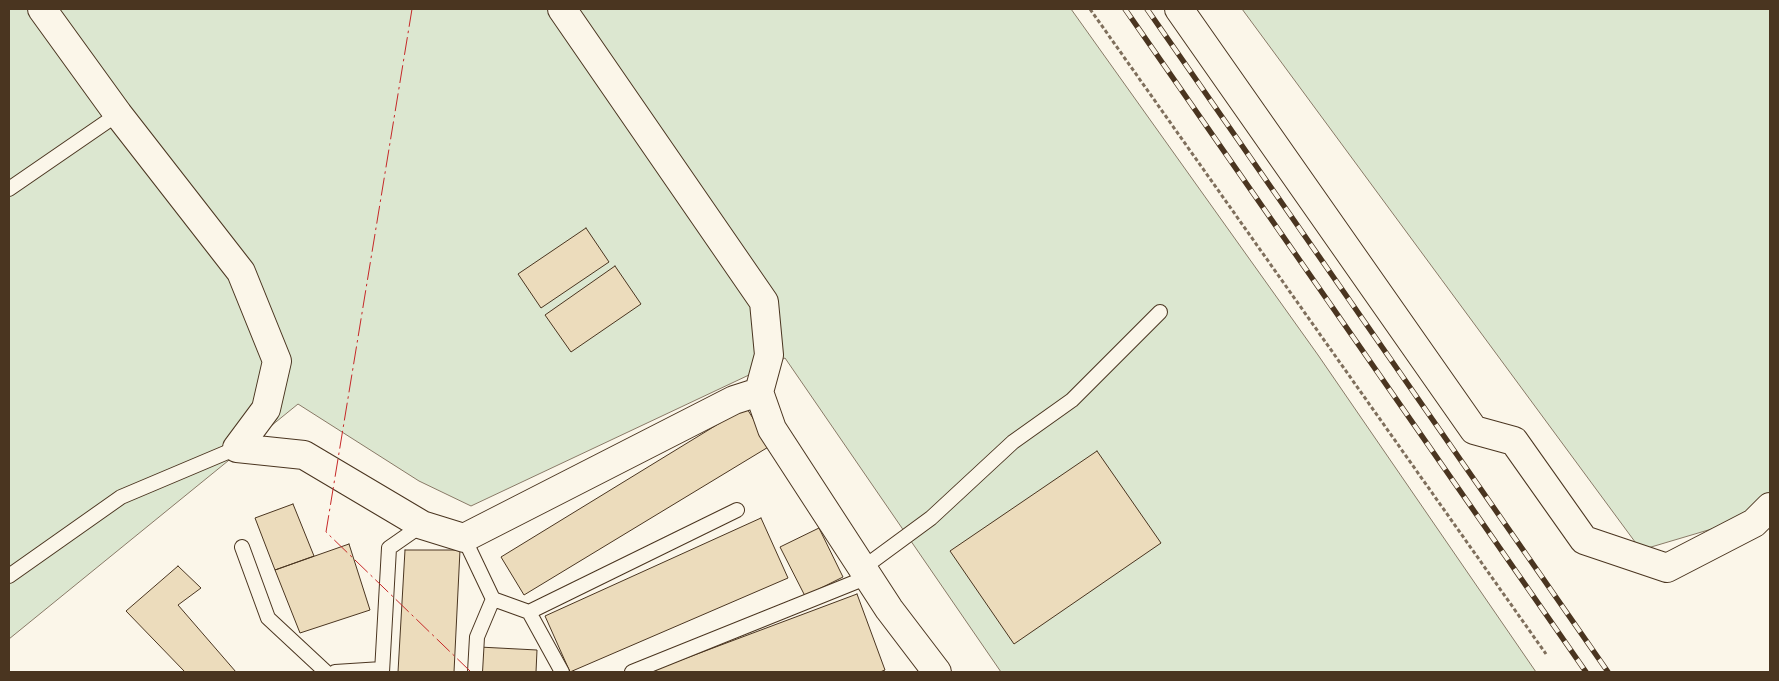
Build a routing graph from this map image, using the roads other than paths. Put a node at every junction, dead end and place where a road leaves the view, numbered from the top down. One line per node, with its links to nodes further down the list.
1 (42, 9): 4 (street)
2 (562, 9): 7 (street)
3 (1179, 9): 9 (street)
4 (118, 114): 5 (lane); 8 (street)
5 (9, 189)
6 (1160, 312): 14 (lane)
7 (759, 392): 12 (street); 14 (street)
8 (237, 448): 11 (street); 15 (lane)
9 (1770, 507)
10 (737, 510): 17 (lane)
11 (422, 525): 12 (street); 18 (lane)
12 (464, 538): 16 (lane)
13 (242, 547): 19 (lane)
14 (865, 573): 23 (lane); 24 (street)
15 (9, 576)
16 (493, 599): 17 (lane); 21 (lane)
17 (529, 612): 22 (lane)
18 (382, 671): 20 (lane)
19 (326, 672)
20 (335, 672)
21 (475, 672)
22 (562, 672)
23 (632, 672)
24 (937, 672)

